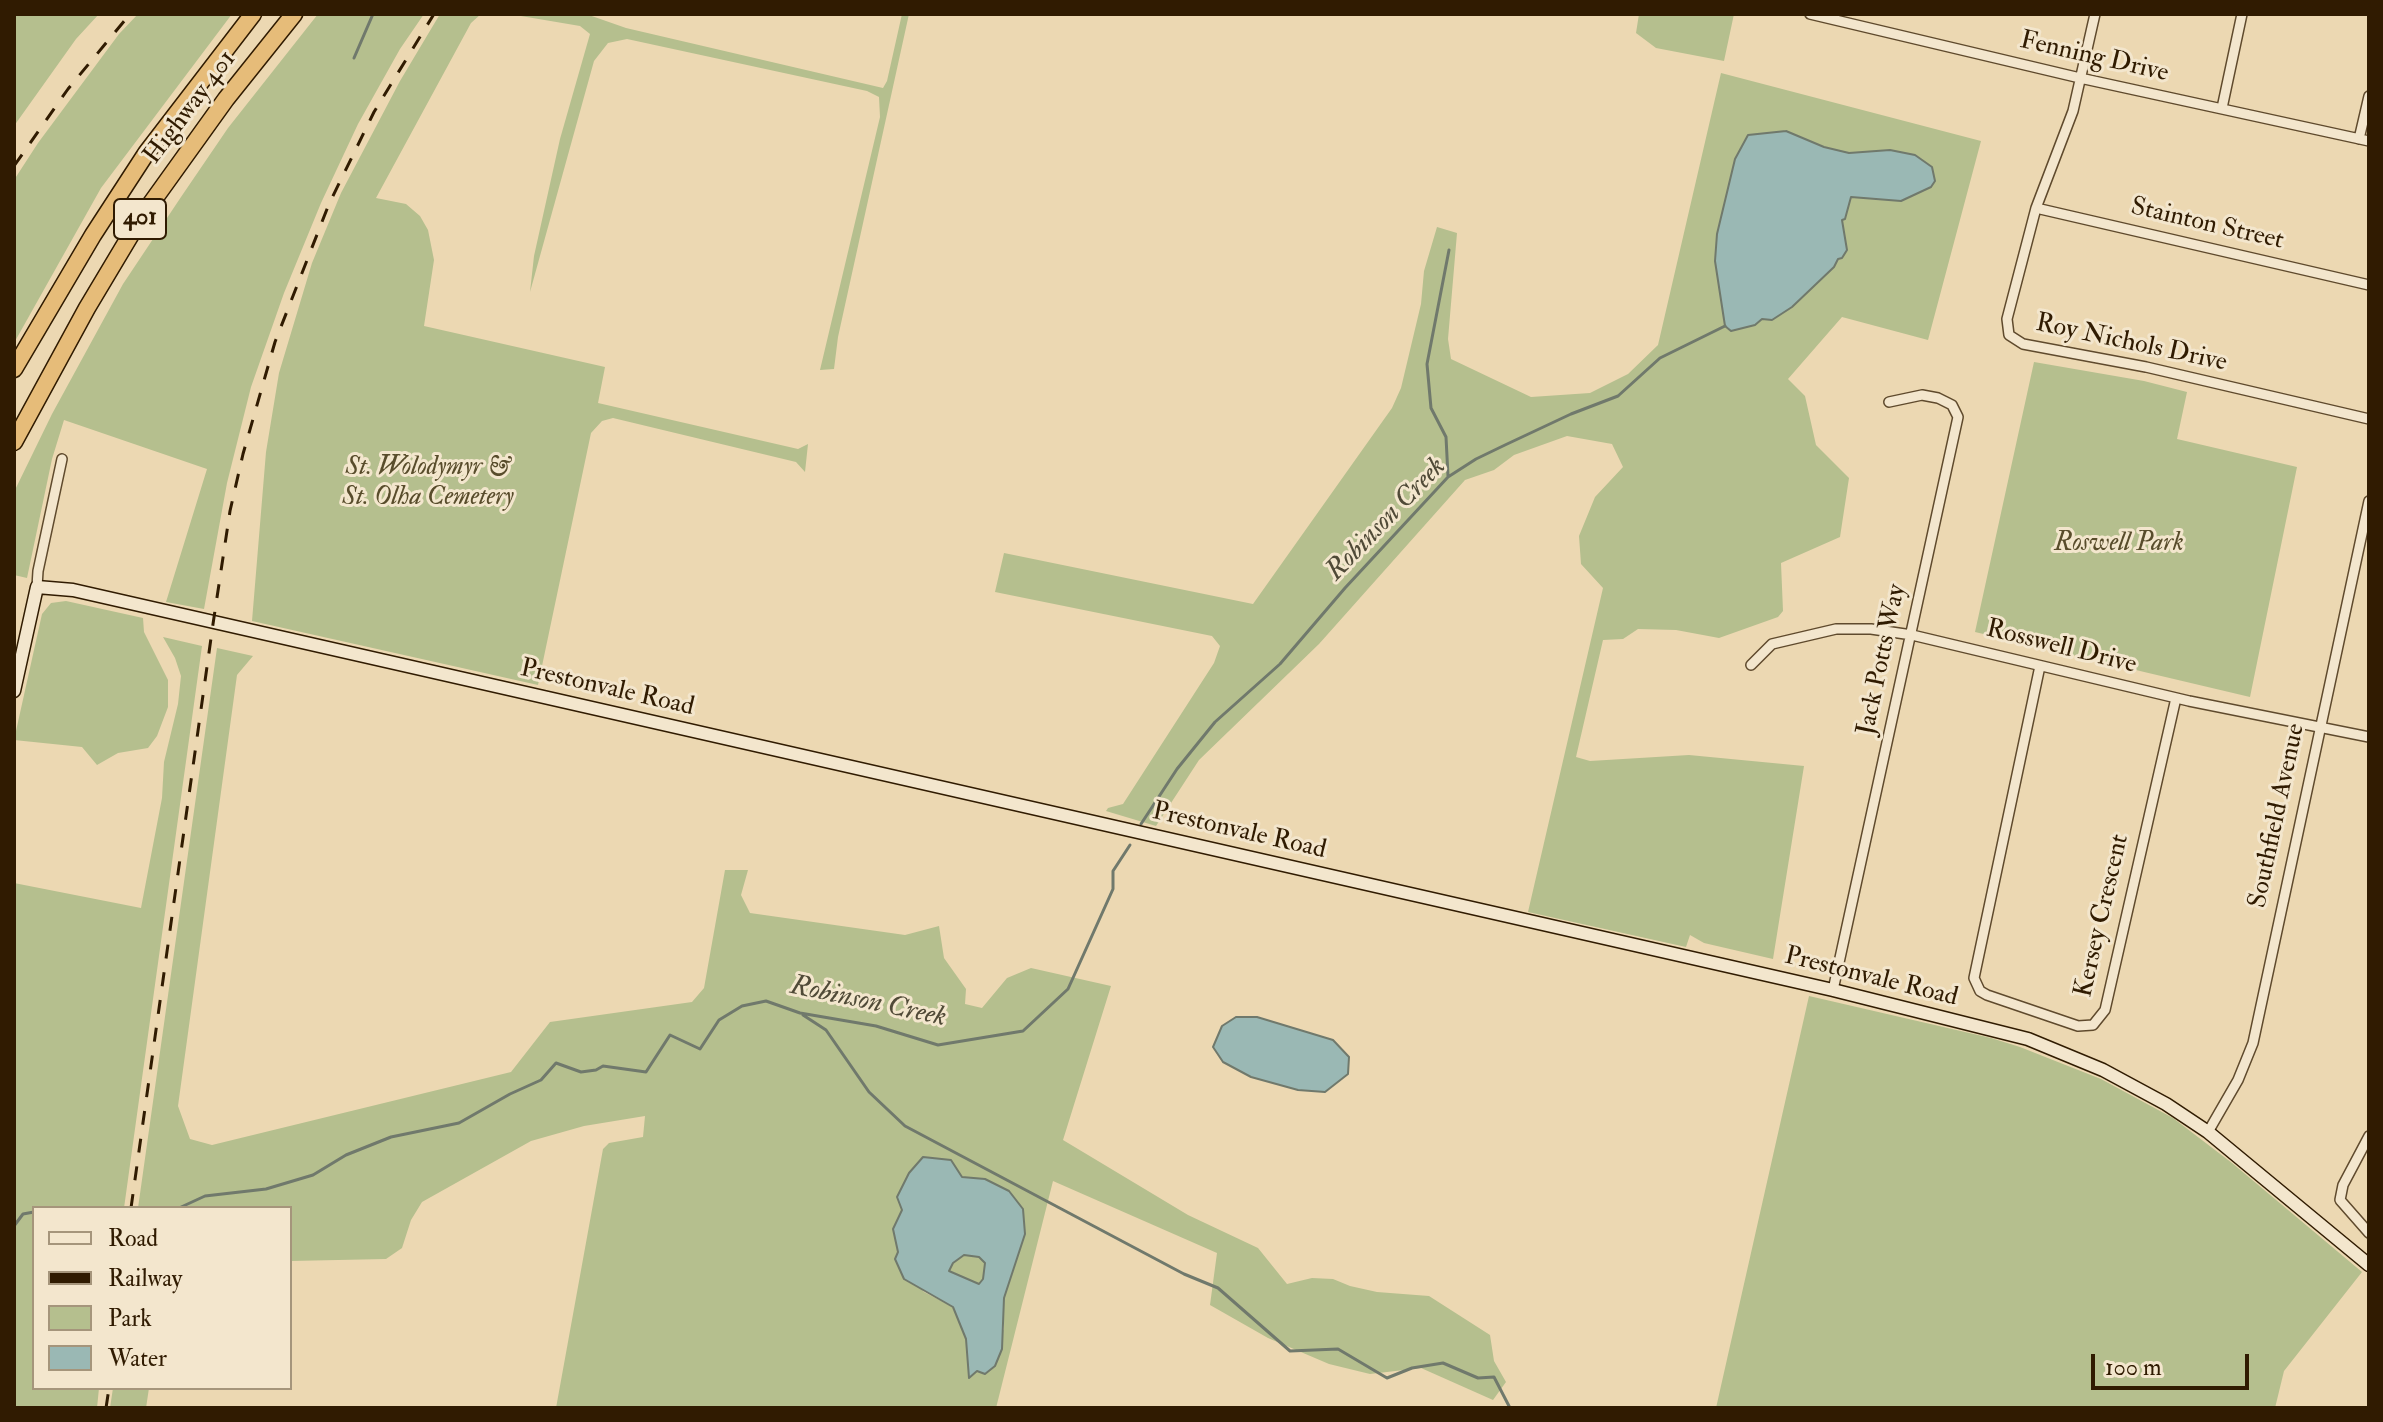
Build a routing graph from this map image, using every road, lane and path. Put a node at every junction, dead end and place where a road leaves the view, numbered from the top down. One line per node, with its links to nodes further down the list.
1 (253, 14): 12 (highway, Highway 401 / 401)
2 (294, 14): 15 (highway, Highway 401 / 401)
3 (1810, 14): 6 (street, Fenning Drive)
4 (2095, 14): 6 (street, Roy Nichols Drive)
5 (2242, 14): 8 (street)
6 (2080, 78): 8 (street, Fenning Drive); 10 (street, Roy Nichols Drive)
7 (2369, 96): 9 (street)
8 (2222, 108): 9 (street, Fenning Drive)
9 (2364, 140)
10 (2036, 208): 11 (street, Stainton Street); 14 (street, Roy Nichols Drive)
11 (2369, 285)
12 (14, 369)
13 (1889, 402): 19 (street, Jack Potts Way)
14 (2369, 419)
15 (14, 442)
16 (62, 459): 18 (street)
17 (2369, 501): 24 (street, Southfield Avenue)
18 (37, 587): 22 (street); 26 (street, Prestonvale Road)
19 (1912, 635): 20 (street, Rosswell Drive); 21 (street, Rosswell Drive); 26 (street, Jack Potts Way)
20 (1751, 665)
21 (2040, 666): 23 (street, Rosswell Drive); 23 (street, Kersey Crescent)
22 (14, 691)
23 (2176, 698): 24 (street, Rosswell Drive)
24 (2320, 727): 25 (street, Rosswell Drive); 27 (street, Southfield Avenue)
25 (2369, 737)
26 (1833, 990): 27 (street, Prestonvale Road)
27 (2208, 1132): 30 (street, Prestonvale Road)
28 (2369, 1136): 29 (street)
29 (2369, 1233)
30 (2369, 1265)

